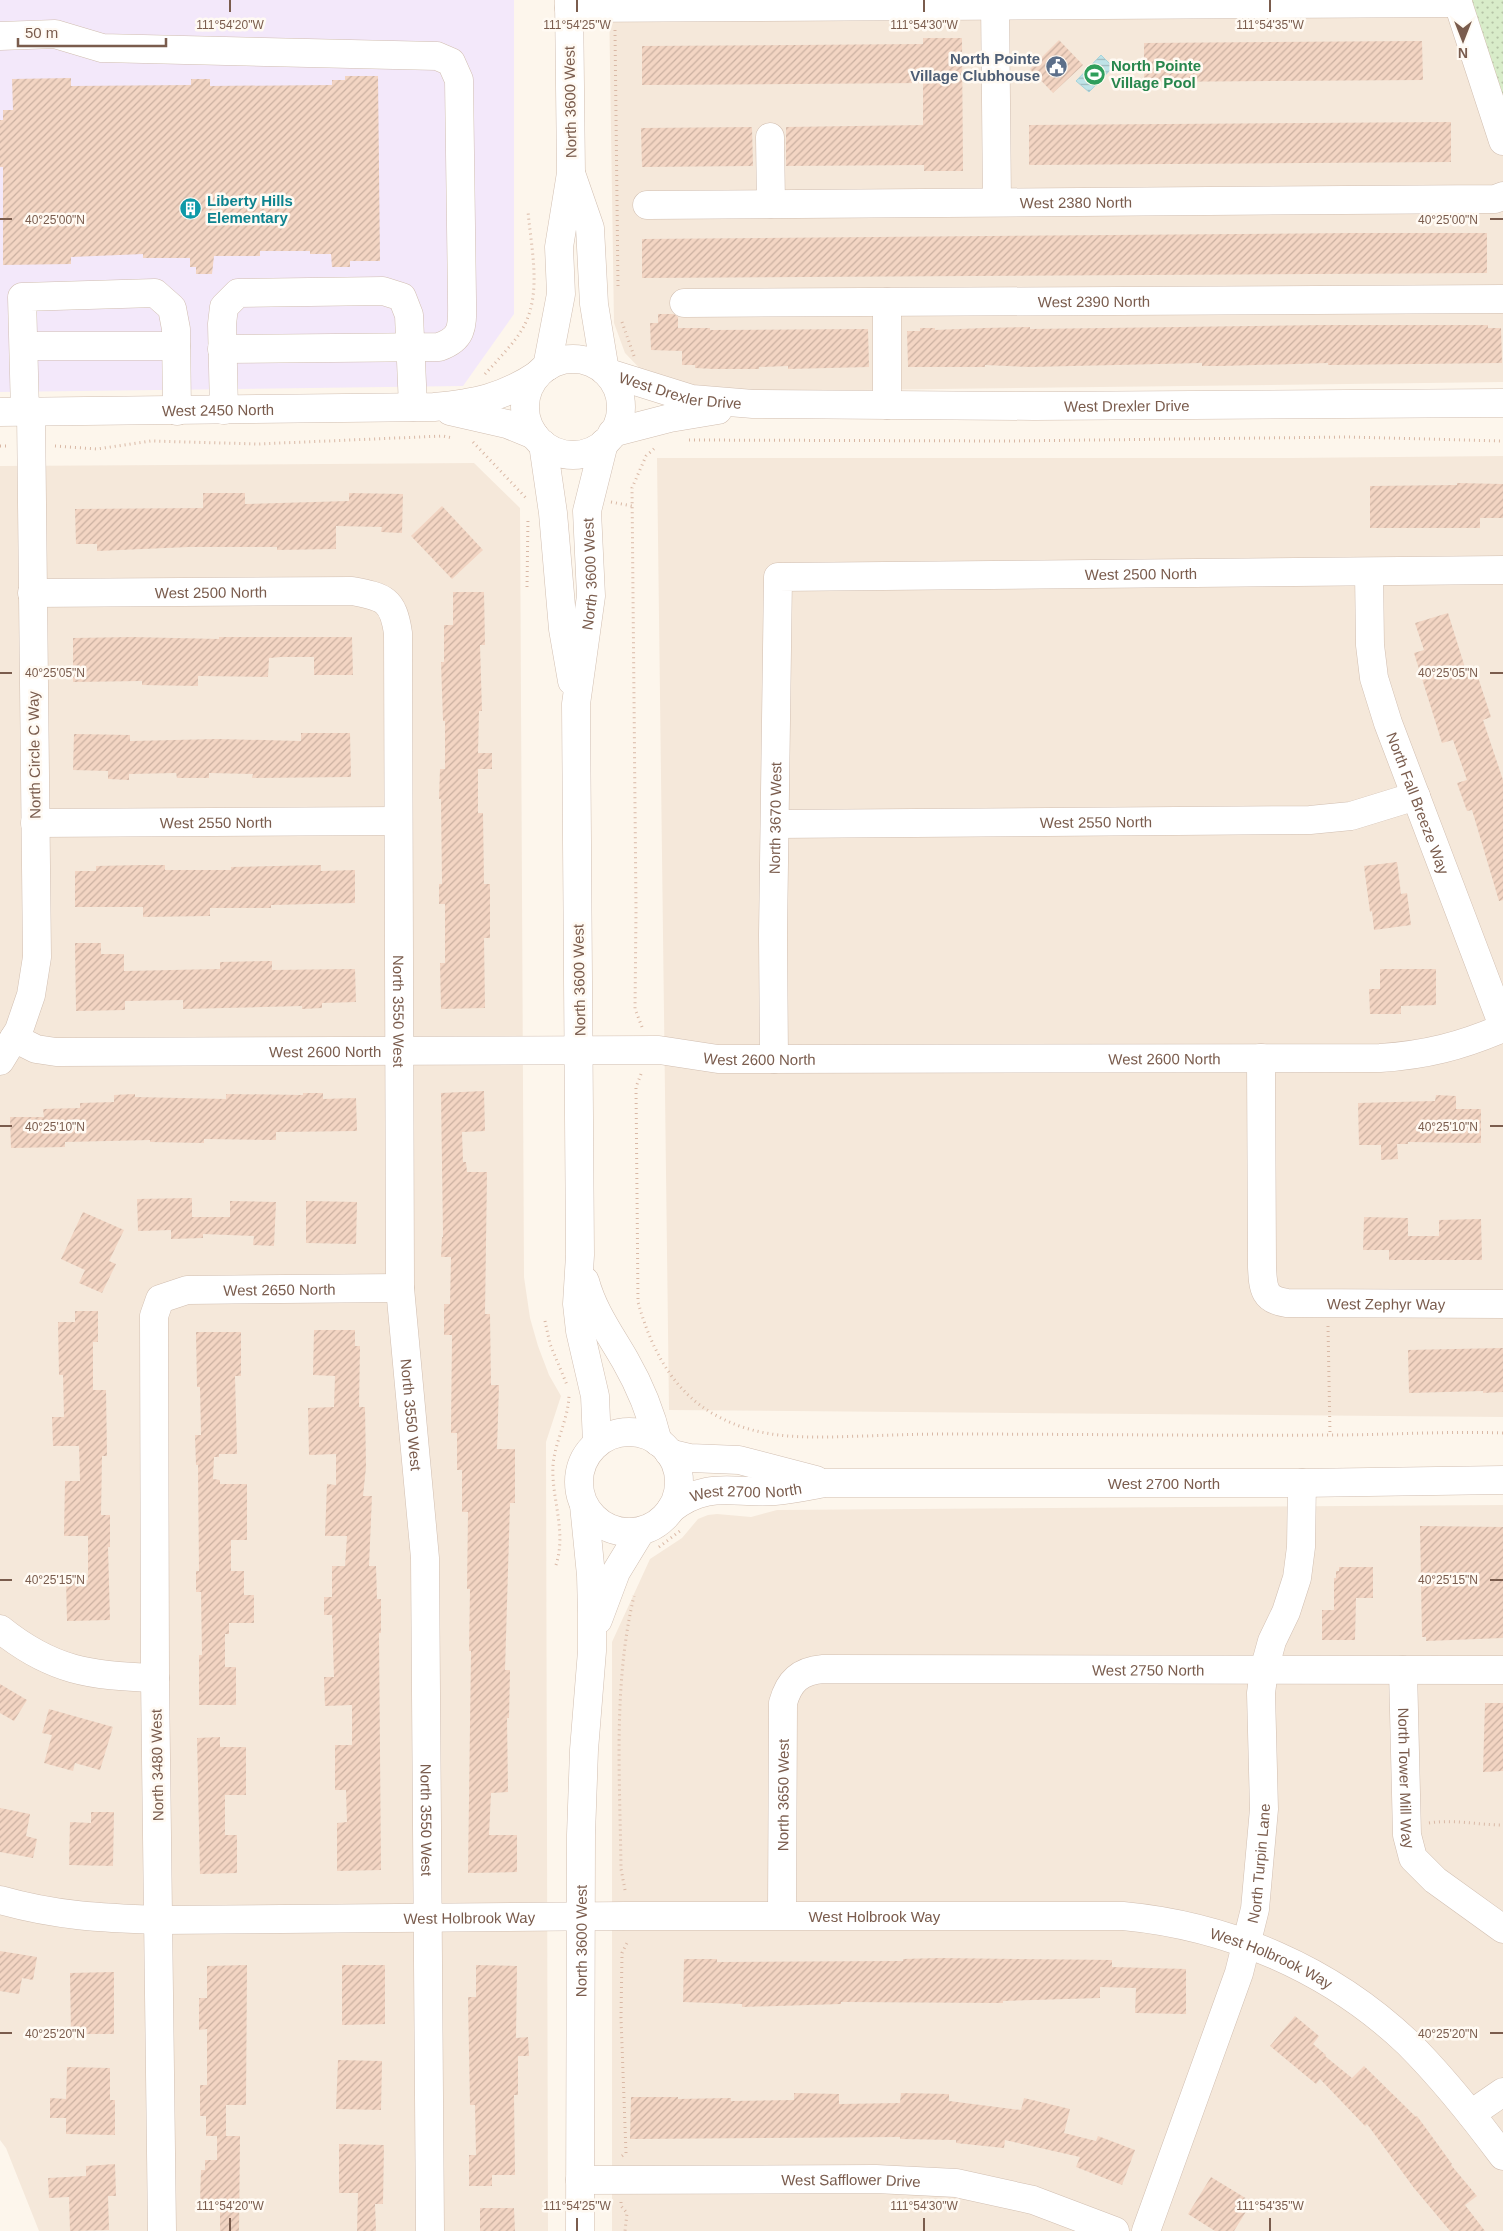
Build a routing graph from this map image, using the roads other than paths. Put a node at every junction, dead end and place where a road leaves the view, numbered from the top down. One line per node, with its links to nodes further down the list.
1 (1457, 1): 2 (street); 6 (street)
2 (995, 3): 3 (street); 9 (street)
3 (569, 4): 7 (street, North 3600 West)
4 (0, 36): 18 (street)
5 (770, 137): 10 (street)
6 (1503, 141)
7 (571, 173): 20 (street, North 3600 West); 21 (street, North 3600 West)
8 (1503, 196): 9 (street, West 2380 North)
9 (997, 202): 10 (street, West 2380 North)
10 (770, 204): 11 (street, West 2380 North)
11 (647, 205)
12 (11, 296): 16 (street, North Circle C Way); 17 (street)
13 (1503, 300): 14 (street, West 2390 North)
14 (886, 302): 15 (street, West 2390 North); 24 (street)
15 (684, 303)
16 (24, 346): 17 (street); 28 (street, North Circle C Way)
17 (176, 346): 27 (street)
18 (411, 347): 19 (street); 19 (street); 25 (street)
19 (222, 349): 26 (street)
20 (542, 371): 21 (street); 25 (street, West 2450 North); 30 (street)
21 (607, 372): 23 (street, West Drexler Drive); 29 (street)
22 (1503, 403): 24 (street, West Drexler Drive)
23 (752, 404): 24 (street, West Drexler Drive); 29 (street, West Drexler Drive)
24 (887, 405)
25 (424, 407): 26 (street, West 2450 North); 30 (street, West 2450 North)
26 (224, 410): 27 (street, West 2450 North)
27 (177, 411): 28 (street, West 2450 North)
28 (19, 412): 34 (street, North Circle C Way)
29 (608, 438): 30 (street); 36 (street, North 3600 West)
30 (539, 440): 36 (street, North 3600 West)
31 (1503, 570): 32 (street, West 2500 North)
32 (1369, 572): 33 (street, West 2500 North); 37 (street, North Fall Breeze Way)
33 (778, 577): 40 (street, North 3670 West)
34 (32, 593): 35 (street, West 2500 North); 39 (street, North Circle C Way)
35 (388, 602): 38 (street, North 3550 West)
36 (576, 704): 44 (street, North 3600 West)
37 (1416, 796): 40 (street, West 2550 North); 41 (street, North Fall Breeze Way)
38 (398, 820): 39 (street, West 2550 North); 43 (street, North 3550 West)
39 (35, 823): 42 (street, North Circle C Way)
40 (774, 824): 45 (street, North 3670 West)
41 (1503, 1027): 46 (street, West 2600 North)
42 (14, 1038): 43 (street, West 2600 North); 47 (street, North Circle C Way)
43 (400, 1050): 44 (street, West 2600 North); 49 (street, North 3550 West)
44 (579, 1050): 45 (street, West 2600 North); 48 (street, North 3600 West)
45 (774, 1058): 46 (street, West 2600 North)
46 (1261, 1058): 51 (street, West Zephyr Way)
47 (0, 1061)
48 (580, 1256): 52 (street, North 3600 West); 53 (street, North 3600 West)
49 (400, 1288): 50 (street, West 2650 North); 70 (street, North 3550 West)
50 (160, 1299): 65 (street, North 3480 West)
51 (1503, 1304)
52 (597, 1443): 53 (street); 57 (street)
53 (664, 1448): 55 (street, West 2700 North); 58 (street)
54 (1503, 1480): 56 (street, West 2700 North)
55 (825, 1483): 56 (street, West 2700 North); 58 (street, West 2700 North)
56 (1302, 1483): 62 (street, North Turpin Lane)
57 (584, 1505): 59 (street); 61 (street, North 3600 West)
58 (678, 1517): 59 (street)
59 (650, 1539): 61 (street, North 3600 West)
60 (0, 1629): 65 (street)
61 (592, 1651): 69 (street, North 3600 West)
62 (1264, 1670): 63 (street, West 2750 North); 66 (street, West 2750 North); 73 (street, North Turpin Lane)
63 (1403, 1670): 64 (street, West 2750 North); 72 (street, North Tower Mill Way)
64 (1503, 1670)
65 (155, 1678): 71 (street, North 3480 West)
66 (794, 1679): 68 (street, North 3650 West)
67 (0, 1900): 71 (street, West Holbrook Way)
68 (782, 1915): 69 (street, West Holbrook Way); 73 (street, West Holbrook Way)
69 (580, 1916): 70 (street, West Holbrook Way); 77 (street, North 3600 West)
70 (427, 1918): 71 (street, West Holbrook Way); 79 (street, North 3550 West)
71 (159, 1920): 78 (street, North 3480 West)
72 (1503, 1929)
73 (1247, 1942): 75 (street, West Holbrook Way); 82 (street, North Turpin Lane)
74 (1503, 2092): 75 (street)
75 (1472, 2114): 76 (street, West Holbrook Way)
76 (1503, 2156)
77 (580, 2180): 80 (street, North 3600 West); 81 (street, West Safflower Drive)
78 (162, 2231)
79 (430, 2231)
80 (580, 2231)
81 (1115, 2231)
82 (1146, 2231)

